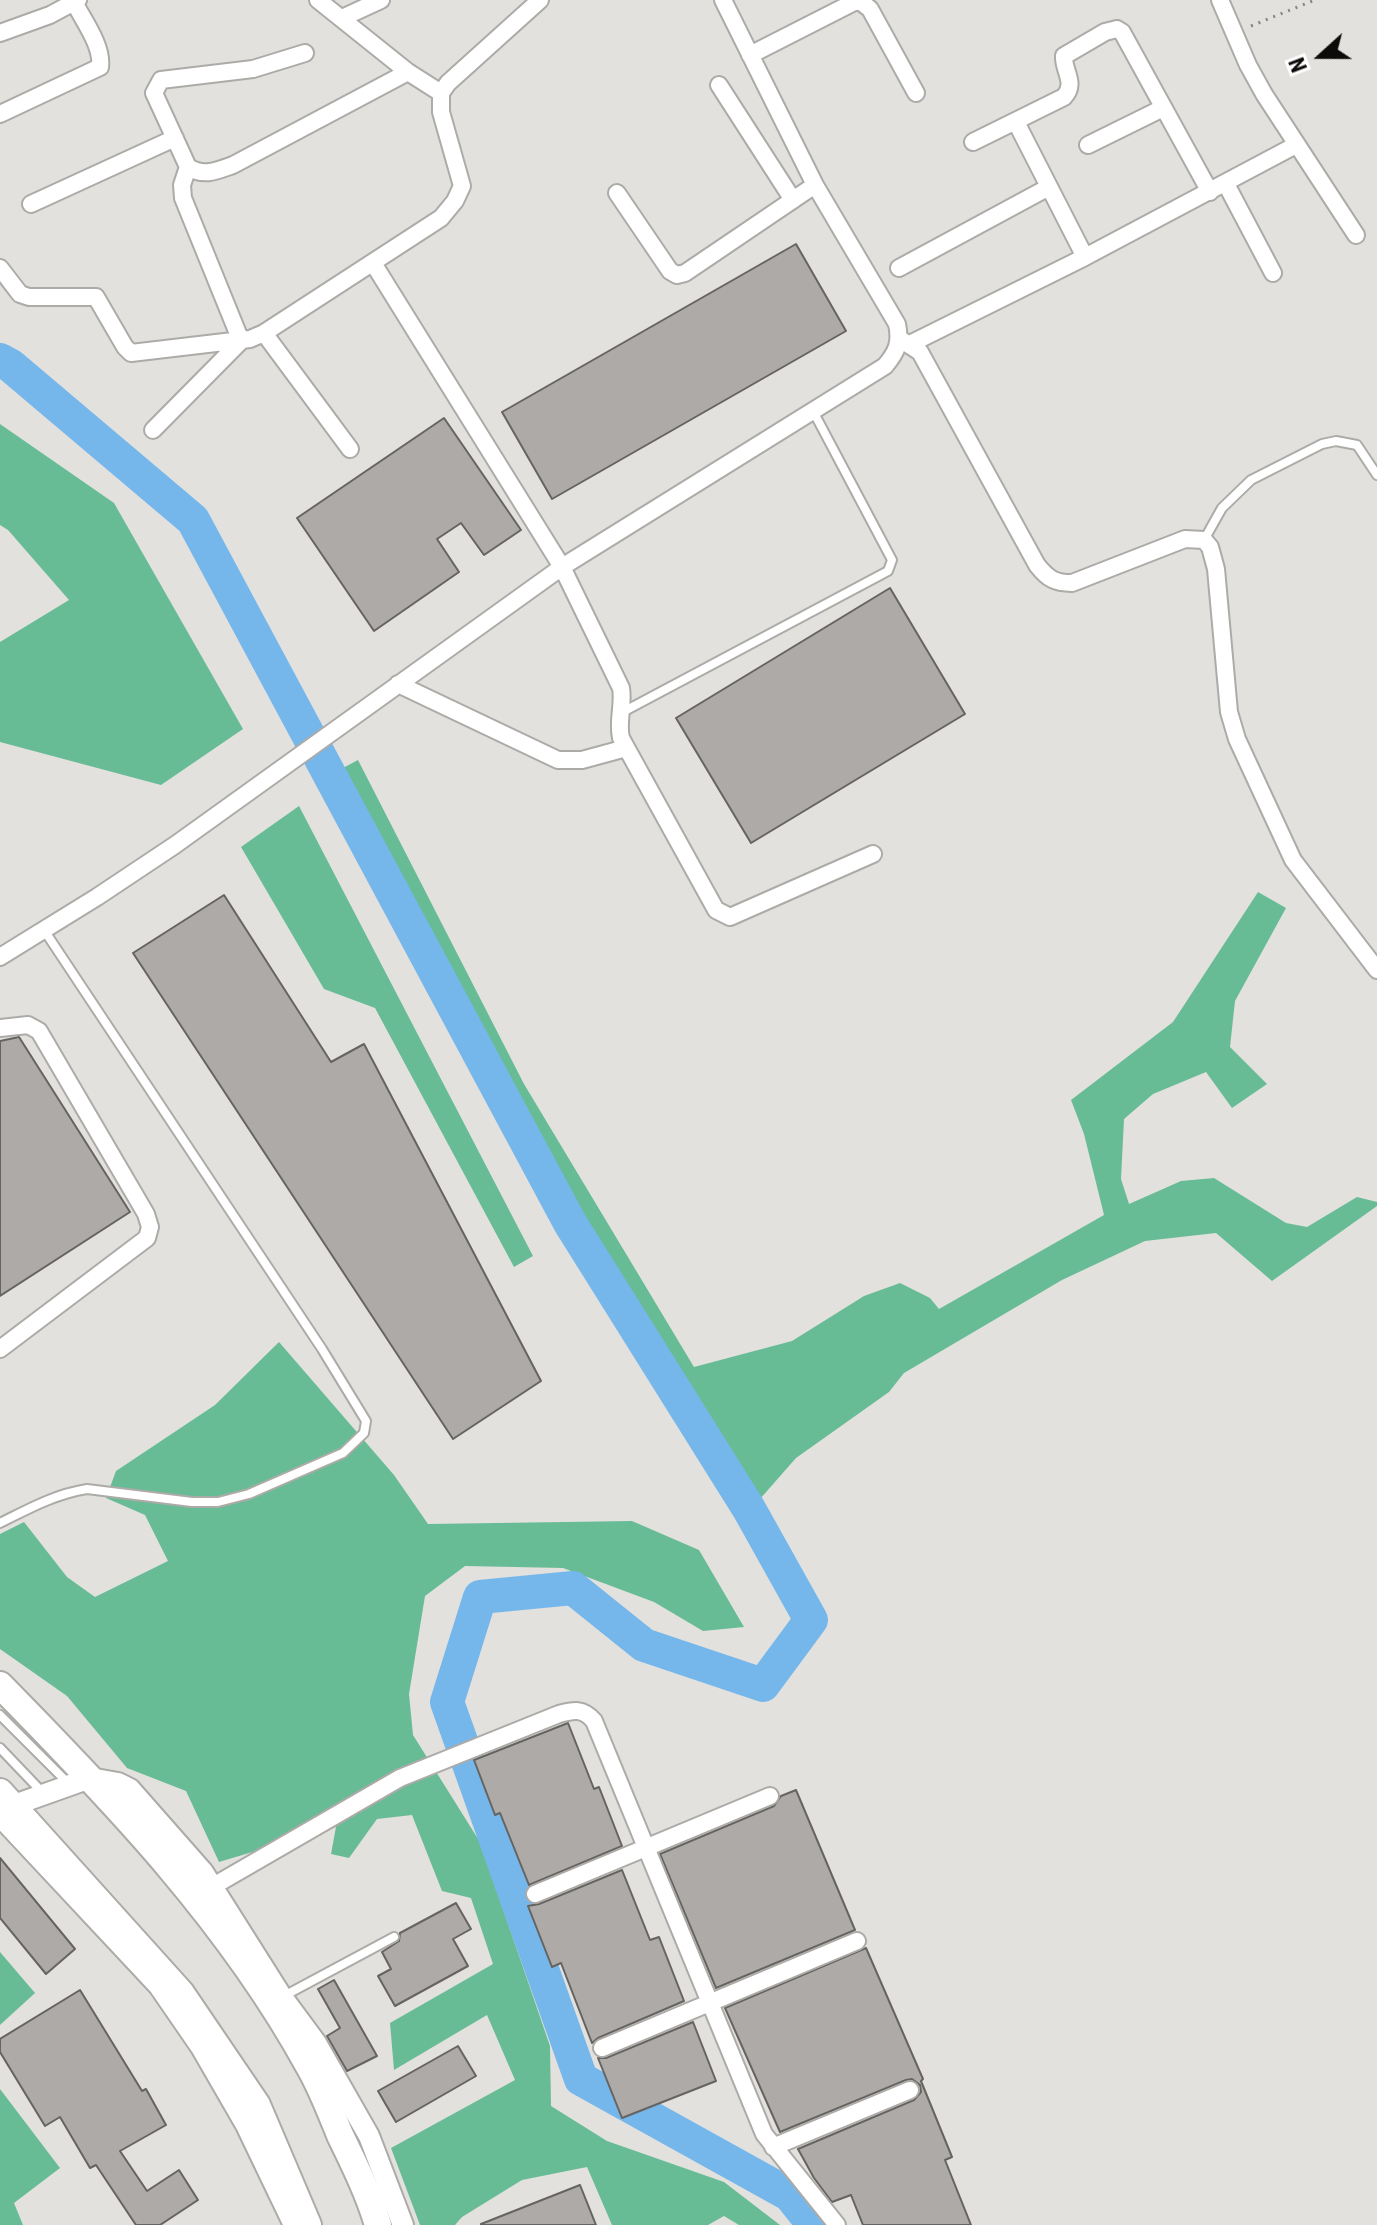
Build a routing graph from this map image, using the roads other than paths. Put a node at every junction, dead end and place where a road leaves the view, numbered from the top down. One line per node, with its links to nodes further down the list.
1 (318, 0): 7 (street)
2 (381, 0): 7 (street)
3 (723, 0): 10 (street)
4 (1220, 0): 21 (street)
5 (76, 1): 8 (street); 16 (street)
6 (532, 3): 13 (street)
7 (342, 18): 11 (street)
8 (0, 33)
9 (305, 53): 18 (street)
10 (750, 55): 14 (street); 24 (street)
11 (408, 72): 13 (street); 22 (street)
12 (719, 85): 28 (street)
13 (441, 93): 32 (street)
14 (916, 93)
15 (1163, 108): 17 (street); 20 (street); 26 (street)
16 (0, 114)
17 (1016, 122): 19 (street); 25 (street)
18 (175, 138): 22 (street); 29 (street)
19 (973, 142)
20 (1088, 145)
21 (1296, 145): 23 (street); 30 (street)
22 (188, 167): 37 (street)
23 (1226, 184): 26 (street); 35 (street)
24 (815, 185): 28 (street); 38 (street)
25 (1049, 187): 31 (street); 34 (street)
26 (1210, 192): 31 (street)
27 (617, 193): 28 (street)
28 (793, 200)
29 (31, 204)
30 (1356, 235)
31 (1085, 257): 38 (street)
32 (373, 263): 36 (street); 44 (street)
33 (0, 268): 37 (street)
34 (899, 268)
35 (1273, 273)
36 (264, 333): 37 (street); 41 (street)
37 (241, 341): 40 (street)
38 (905, 341): 39 (street); 43 (street)
39 (813, 411): 44 (street); 46 (lane)
40 (153, 430)
41 (350, 449)
42 (1377, 475): 43 (lane)
43 (1204, 540): 51 (street)
44 (562, 567): 45 (street); 46 (street)
45 (398, 684): 47 (street); 49 (street)
46 (621, 713): 47 (street)
47 (626, 748): 48 (street)
48 (873, 854)
49 (44, 930): 50 (street); 54 (lane)
50 (0, 957)
51 (1377, 970)
52 (0, 1028): 53 (street)
53 (0, 1349)
54 (0, 1523)
55 (0, 1685): 58 (highway)
56 (0, 1715): 58 (lane)
57 (0, 1748): 59 (lane)
58 (80, 1781): 59 (street); 63 (highway)
59 (43, 1793): 61 (street)
60 (770, 1796): 62 (street)
61 (3, 1806): 72 (street); 73 (highway)
62 (647, 1849): 63 (street); 64 (street); 68 (street)
63 (203, 1891): 67 (street); 74 (highway)
64 (535, 1894)
65 (394, 1937): 67 (lane)
66 (857, 1941): 68 (street)
67 (282, 1997): 75 (street)
68 (710, 2003): 69 (street); 71 (street)
69 (602, 2048)
70 (910, 2090): 71 (street)
71 (773, 2147): 76 (street)
72 (294, 2225)
73 (308, 2225)
74 (378, 2225)
75 (403, 2225)
76 (837, 2225)

